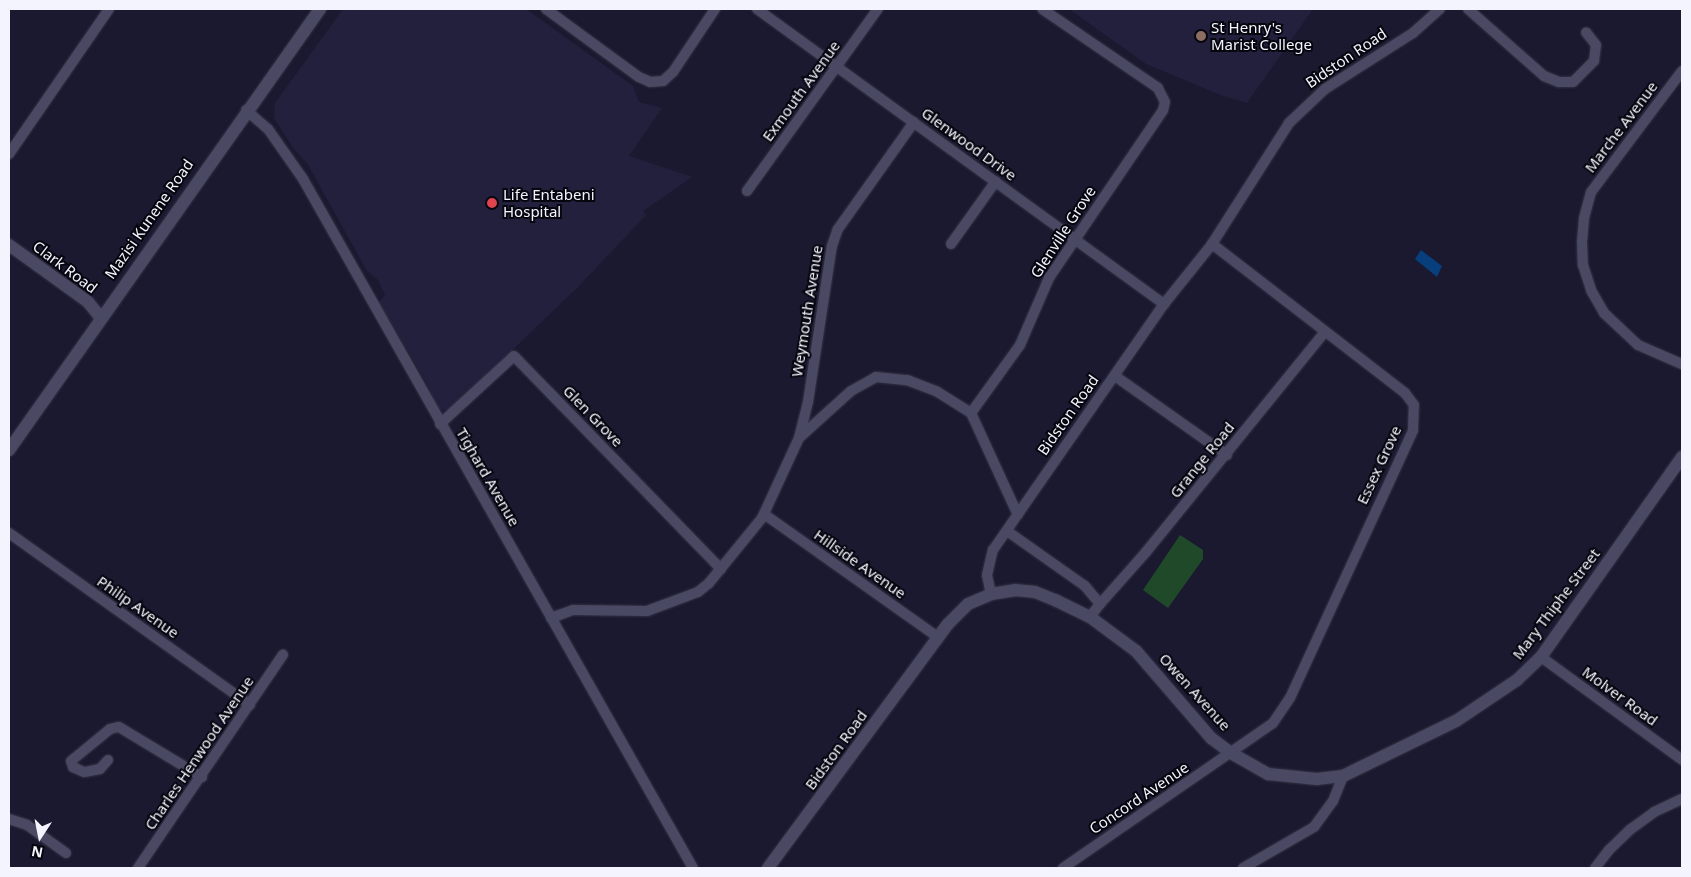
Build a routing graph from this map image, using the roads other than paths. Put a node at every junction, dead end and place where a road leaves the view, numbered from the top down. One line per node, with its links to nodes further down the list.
1 (109, 9): 15 (street)
2 (320, 9): 13 (street, Mazisi Kunene Road)
3 (546, 9): 4 (street)
4 (715, 9)
5 (757, 9): 11 (street, Glenwood Drive)
6 (878, 9): 11 (street, Exmouth Avenue)
7 (1042, 9): 18 (street, Glenville Grove)
8 (1440, 9): 20 (street, Bidston Road)
9 (1468, 9): 10 (street)
10 (1586, 32)
11 (838, 66): 14 (street, Glenwood Drive); 17 (street, Exmouth Avenue)
12 (1682, 71): 25 (street, Marche Avenue)
13 (246, 110): 23 (street, Mazisi Kunene Road); 28 (street, Tighard Avenue)
14 (914, 122): 16 (street, Glenwood Drive); 29 (street, Weymouth Avenue)
15 (9, 154)
16 (996, 181): 18 (street, Glenwood Drive); 19 (street)
17 (747, 191)
18 (1075, 238): 22 (street, Glenwood Drive); 27 (street, Glenville Grove)
19 (951, 244)
20 (1212, 244): 22 (street, Bidston Road); 24 (street, Essex Grove)
21 (9, 245): 23 (street, Clark Road)
22 (1164, 304): 26 (street, Bidston Road)
23 (100, 317): 30 (street, Mazisi Kunene Road)
24 (1324, 333): 31 (street, Grange Road); 46 (street, Essex Grove)
25 (1682, 364)
26 (1115, 376): 31 (street); 34 (street, Bidston Road)
27 (971, 413): 29 (street); 34 (street)
28 (440, 424): 37 (street, Glen Grove); 41 (street, Tighard Avenue)
29 (799, 438): 33 (street)
30 (9, 450)
31 (1227, 455): 39 (street, Grange Road)
32 (1682, 457): 44 (street, Mary Thiphe Street)
33 (764, 514): 37 (street); 42 (street, Hillside Avenue)
34 (1018, 515): 35 (street, Bidston Road)
35 (1007, 531): 38 (street, Bidston Road); 39 (street)
36 (9, 533): 45 (street, Philip Avenue)
37 (721, 569): 41 (street)
38 (991, 594): 40 (street, Owen Avenue); 42 (street, Bidston Road)
39 (1100, 604): 40 (street)
40 (1090, 617): 46 (street, Owen Avenue)
41 (551, 618): 55 (street, Tighard Avenue)
42 (938, 637): 56 (street, Bidston Road)
43 (283, 655): 45 (street, Charles Henwood Avenue)
44 (1540, 657): 48 (street, Molver Road); 49 (street, Mary Thiphe Street)
45 (250, 705): 50 (street, Charles Henwood Avenue)
46 (1231, 753): 49 (street, Owen Avenue); 57 (street, Concord Avenue)
47 (108, 760): 50 (street)
48 (1682, 760)
49 (1342, 776): 58 (street)
50 (202, 777): 54 (street, Charles Henwood Avenue)
51 (1682, 799): 59 (street)
52 (9, 819): 53 (street)
53 (66, 853)
54 (138, 868)
55 (693, 868)
56 (768, 868)
57 (1063, 868)
58 (1243, 868)
59 (1595, 868)

